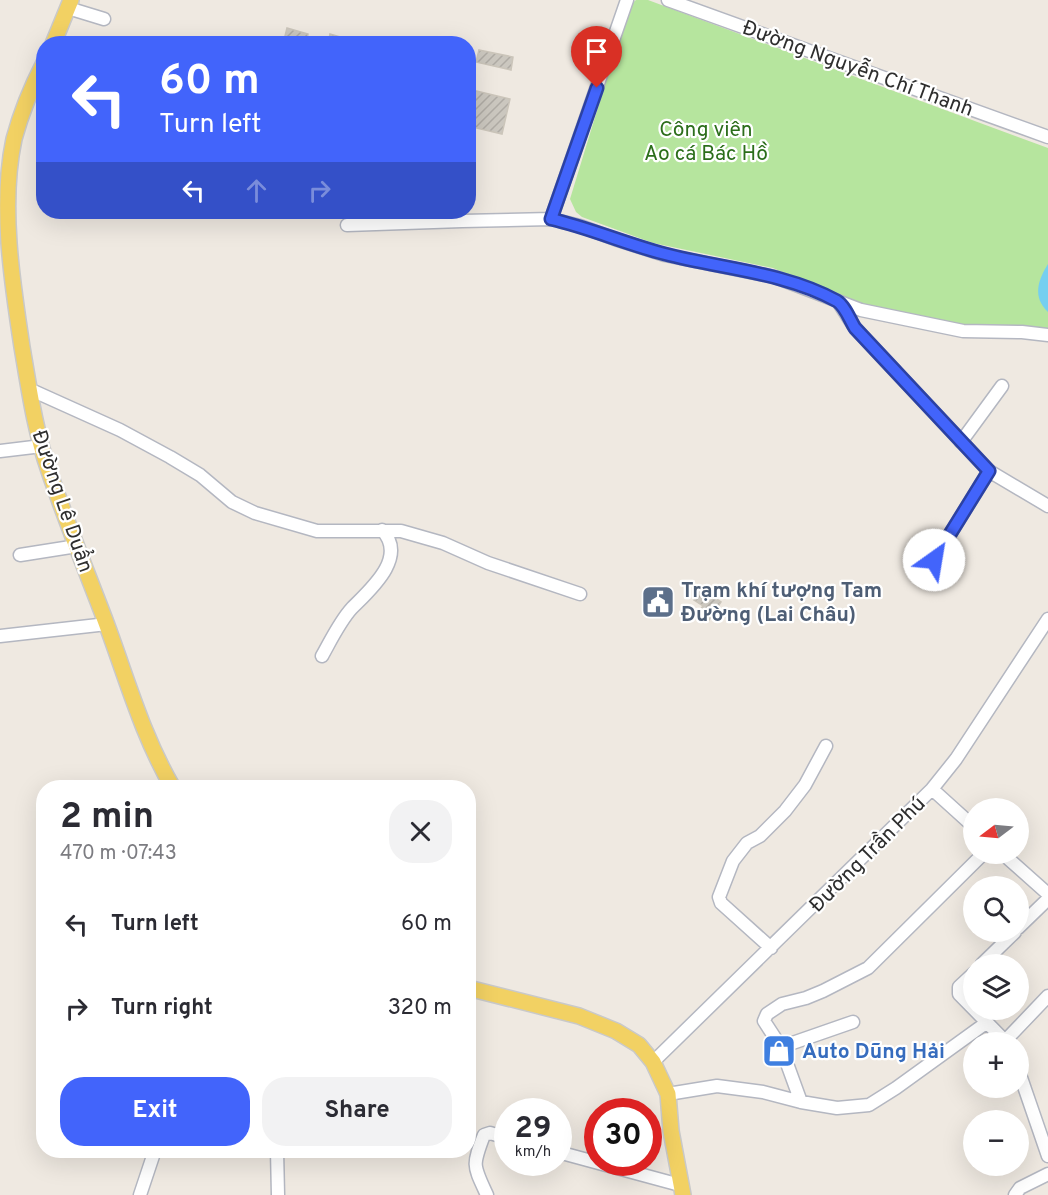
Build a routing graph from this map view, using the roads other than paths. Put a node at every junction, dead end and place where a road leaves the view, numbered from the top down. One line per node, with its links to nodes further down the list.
1 (627, 0): 8 (street)
2 (668, 0): 7 (street, Đường Nguyễn Chí Thanh)
3 (70, 4): 4 (street); 5 (main road)
4 (104, 19)
5 (56, 36)
6 (36, 84): 10 (main road, Đường Lê Duẩn)
7 (1048, 137)
8 (551, 219): 9 (street); 11 (street)
9 (346, 225)
10 (4, 232): 14 (main road, Đường Lê Duẩn)
11 (840, 303): 12 (street); 15 (street)
12 (1048, 335)
13 (1002, 386): 15 (street)
14 (29, 389): 16 (main road, Đường Lê Duẩn); 20 (street)
15 (961, 442): 18 (street)
16 (42, 446): 17 (street); 21 (main road, Đường Lê Duẩn)
17 (0, 451)
18 (989, 471): 19 (street); 23 (street)
19 (1048, 506)
20 (382, 530): 24 (street); 28 (street)
21 (77, 546): 22 (street); 26 (main road, Đường Lê Duẩn)
22 (20, 555)
23 (934, 560)
24 (580, 594)
25 (1048, 620): 31 (street, Đường Trần Phú)
26 (106, 624): 27 (street); 30 (main road, Đường Lê Duẩn)
27 (0, 636)
28 (322, 656)
29 (826, 746): 39 (street)
30 (169, 780)
31 (932, 789): 32 (street); 39 (street, Đường Trần Phú)
32 (963, 817)
33 (973, 864): 50 (street)
34 (1014, 864): 35 (street)
35 (1048, 894)
36 (1048, 899): 37 (street)
37 (1029, 918)
38 (1005, 942): 40 (street)
39 (771, 948): 51 (street, Đường Trần Phú)
40 (992, 954)
41 (963, 983): 44 (street)
42 (476, 990): 51 (main road)
43 (1048, 996): 49 (street)
44 (963, 998)
45 (983, 1020): 47 (street)
46 (853, 1022): 50 (street)
47 (986, 1023): 48 (street); 54 (street)
48 (995, 1032)
49 (1014, 1032)
50 (781, 1047): 54 (street)
51 (653, 1062): 52 (main road)
52 (668, 1094): 54 (street); 64 (main road)
53 (1028, 1098): 58 (street)
54 (801, 1102)
55 (494, 1134): 56 (street)
56 (476, 1155)
57 (572, 1156): 64 (street)
58 (1048, 1156)
59 (152, 1158): 62 (street)
60 (277, 1158): 67 (street)
61 (475, 1158): 68 (street)
62 (148, 1171): 65 (street); 66 (street)
63 (1048, 1174): 69 (street)
64 (681, 1190)
65 (140, 1195)
66 (147, 1195)
67 (278, 1195)
68 (487, 1195)
69 (1015, 1195)

